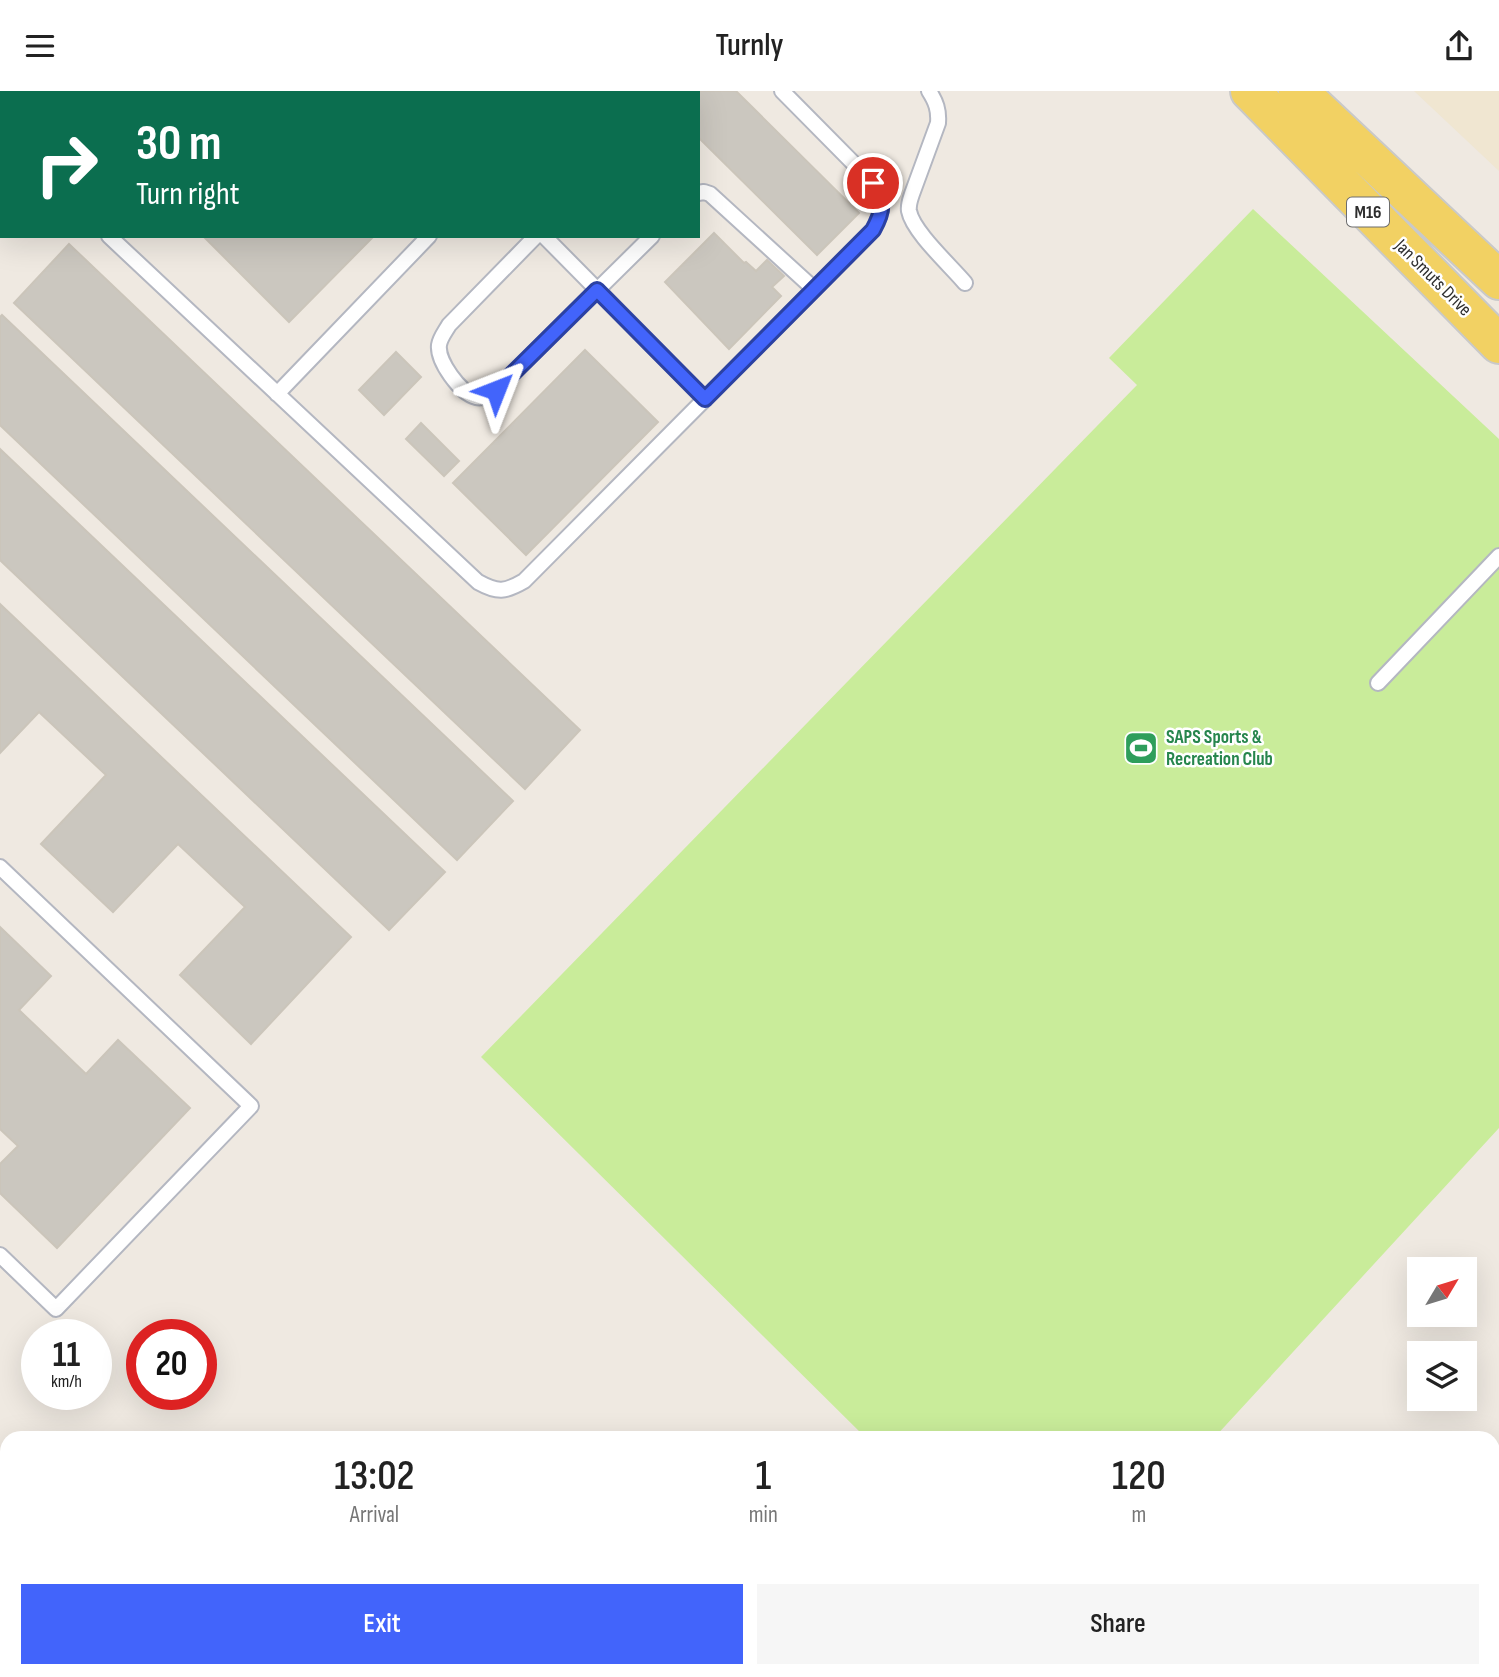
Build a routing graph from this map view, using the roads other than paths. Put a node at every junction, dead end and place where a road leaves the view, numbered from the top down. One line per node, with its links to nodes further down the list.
1 (782, 91): 13 (lane)
2 (929, 91): 12 (lane)
3 (1250, 91): 15 (main road, Jan Smuts Drive / M16)
4 (1298, 91): 11 (main road, M16)
5 (700, 193): 13 (lane)
6 (111, 238): 16 (lane)
7 (427, 238): 16 (lane)
8 (534, 238): 14 (lane)
9 (546, 238): 14 (lane)
10 (650, 238): 14 (lane)
11 (1499, 280)
12 (965, 283)
13 (814, 289): 17 (lane)
14 (597, 290): 17 (lane)
15 (1499, 344)
16 (277, 394): 17 (lane)
17 (705, 399)
18 (1499, 556): 19 (lane)
19 (1378, 683)
20 (0, 867): 21 (lane)
21 (0, 1255)

